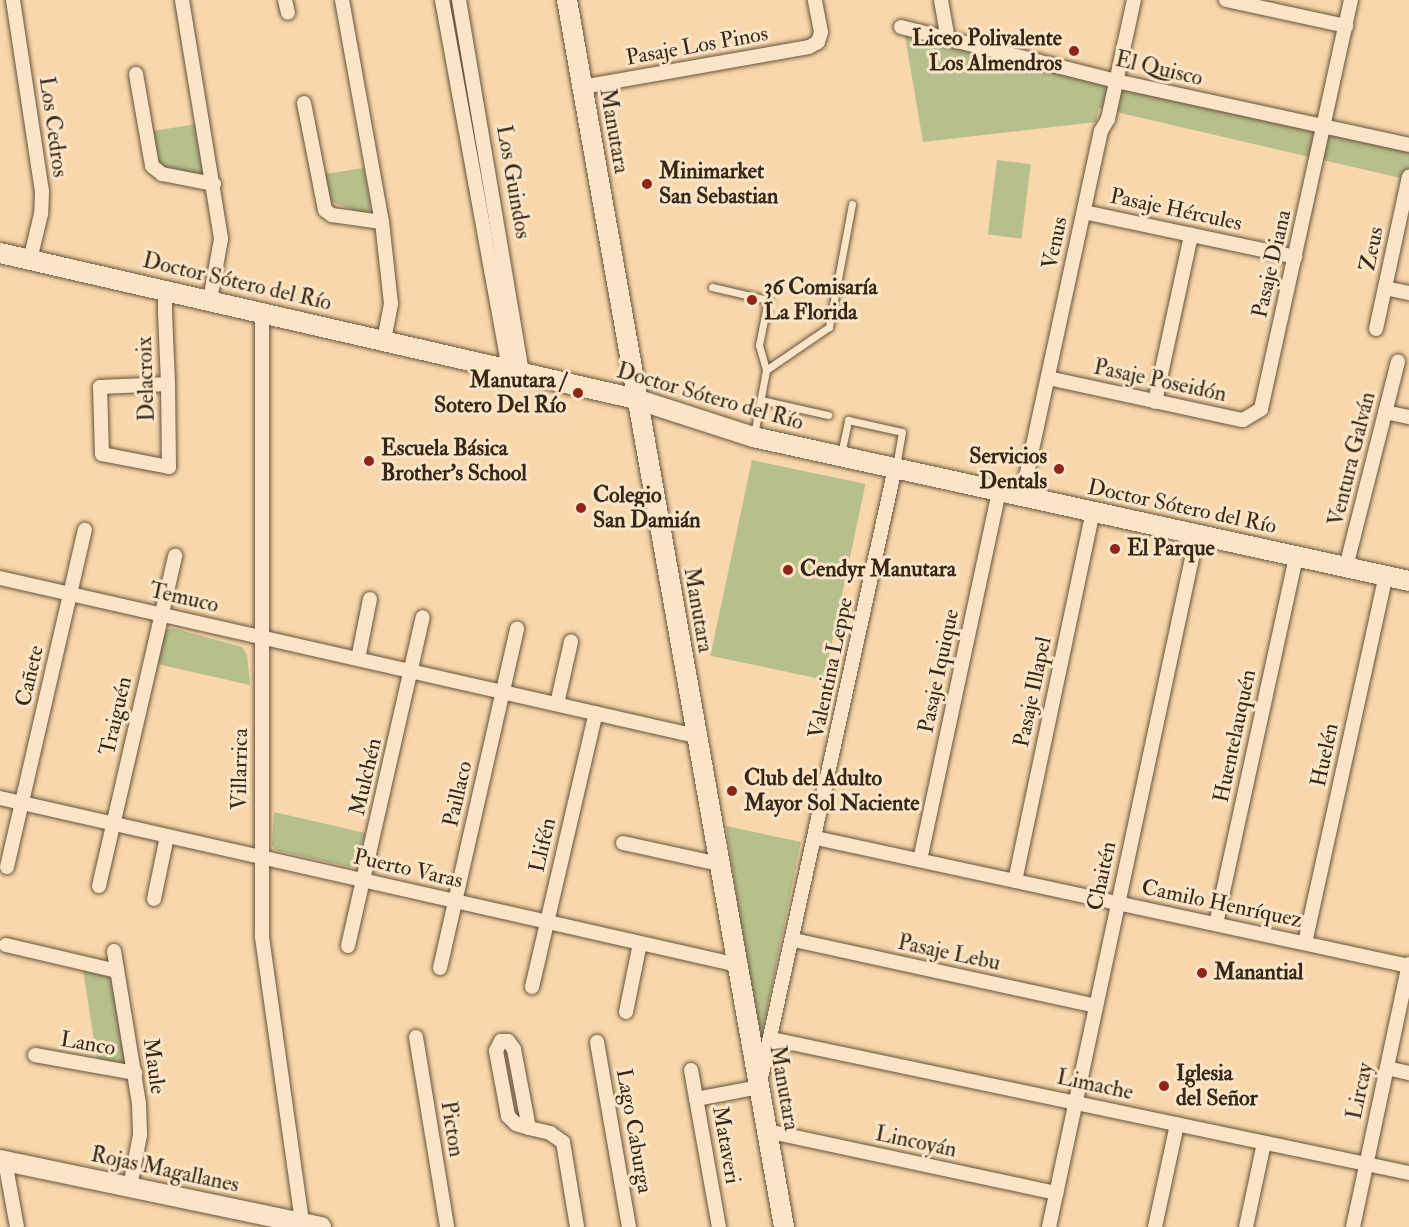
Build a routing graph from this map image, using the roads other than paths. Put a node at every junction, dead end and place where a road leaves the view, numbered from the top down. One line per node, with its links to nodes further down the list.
1 (13, 0): 29 (street, Los Cedros)
2 (182, 0): 22 (street)
3 (342, 0): 25 (street)
4 (460, 0): 11 (street); 40 (street, Los Guindos)
5 (567, 0): 17 (main road, Manutara)
6 (815, 0): 17 (street, Pasaje Los Pinos)
7 (941, 0): 14 (street)
8 (1134, 0): 16 (street, Venus)
9 (1351, 0): 12 (street, Pasaje Diana)
10 (1235, 1): 12 (street)
11 (442, 2): 40 (street, Los Guindos)
12 (1346, 26): 19 (street, Pasaje Diana)
13 (901, 27): 14 (street, El Quisco)
14 (948, 39): 16 (street, El Quisco)
15 (136, 74): 22 (street)
16 (1116, 81): 19 (street, El Quisco); 24 (street, Venus)
17 (582, 87): 43 (main road, Manutara)
18 (304, 103): 25 (street)
19 (1324, 127): 20 (street, El Quisco); 28 (street, Pasaje Diana)
20 (1409, 145)
21 (1409, 177): 31 (street, Zeus)
22 (214, 184): 34 (street)
23 (852, 204): 39 (lane)
24 (1084, 212): 26 (street, Pasaje Hércules); 41 (street, Venus)
25 (382, 222): 37 (street)
26 (1191, 235): 28 (street, Pasaje Hércules); 45 (street)
27 (0, 253): 29 (main road, Doctor Sótero del Río)
28 (1295, 257): 46 (street, Pasaje Diana)
29 (30, 260): 32 (main road, Doctor Sótero del Río)
30 (712, 287): 39 (lane)
31 (1385, 288): 33 (street); 36 (street, Zeus)
32 (165, 291): 34 (main road, Doctor Sótero del Río); 42 (street, Delacroix)
33 (1409, 293)
34 (210, 300): 35 (main road, Doctor Sótero del Río)
35 (262, 312): 37 (main road, Doctor Sótero del Río); 69 (street, Villarrica)
36 (1376, 329)
37 (384, 340): 40 (main road, Doctor Sótero del Río)
38 (1398, 362): 47 (street, Ventura Galván)
39 (766, 370): 44 (lane)
40 (516, 371): 43 (main road, Doctor Sótero del Río)
41 (1048, 378): 45 (street, Pasaje Poseidón); 54 (street, Venus)
42 (168, 384): 42 (street, Delacroix)
43 (636, 399): 50 (main road, Doctor Sótero del Río); 76 (main road, Manutara)
44 (760, 400): 48 (lane); 50 (lane)
45 (1155, 402): 46 (street, Pasaje Poseidón)
46 (1261, 409)
47 (1385, 412): 49 (street); 60 (street, Ventura Galván)
48 (828, 416)
49 (1409, 417)
50 (753, 437): 51 (main road, Doctor Sótero del Río)
51 (841, 456): 52 (main road, Doctor Sótero del Río); 52 (lane)
52 (895, 468): 53 (main road, Doctor Sótero del Río); 81 (street, Valentina Leppe)
53 (999, 491): 54 (main road, Doctor Sótero del Río); 84 (street, Pasaje Iquique)
54 (1022, 496): 55 (main road, Doctor Sótero del Río)
55 (1093, 512): 57 (main road, Doctor Sótero del Río); 88 (street, Pasaje Illapel)
56 (85, 530): 64 (street, Cañete)
57 (1197, 535): 59 (main road, Doctor Sótero del Río); 92 (street, Chaitén)
58 (175, 556): 66 (street, Traiguén)
59 (1296, 556): 60 (main road, Doctor Sótero del Río); 94 (street, Huentelauquén)
60 (1347, 567): 61 (main road, Doctor Sótero del Río)
61 (1386, 576): 63 (main road, Doctor Sótero del Río); 97 (street, Huelén)
62 (0, 578): 64 (street, Temuco)
63 (1409, 581)
64 (70, 594): 66 (street, Temuco); 78 (street, Cañete)
65 (370, 599): 71 (street)
66 (161, 614): 69 (street, Temuco); 79 (street, Traiguén)
67 (423, 617): 72 (street, Mulchén)
68 (517, 629): 73 (street, Paillaco)
69 (263, 638): 71 (street, Temuco); 83 (street, Villarrica)
70 (571, 642): 74 (street)
71 (358, 659): 72 (street, Temuco)
72 (411, 671): 73 (street, Temuco); 87 (street, Mulchén)
73 (503, 692): 74 (street, Temuco); 91 (street, Paillaco)
74 (557, 704): 75 (street, Temuco)
75 (596, 713): 76 (street, Temuco); 93 (street, Llifén)
76 (696, 736): 85 (main road, Manutara)
77 (0, 798): 78 (street, Puerto Varas)
78 (22, 803): 79 (street, Puerto Varas); 86 (street, Cañete)
79 (113, 823): 80 (street, Puerto Varas); 89 (street, Traiguén)
80 (167, 836): 83 (street, Puerto Varas); 90 (street)
81 (816, 838): 84 (street, Camilo Henríquez); 95 (street, Valentina Leppe)
82 (623, 843): 85 (street)
83 (260, 857): 87 (street, Puerto Varas); 128 (street, Villarrica)
84 (920, 860): 88 (street, Camilo Henríquez)
85 (719, 864): 101 (main road, Manutara)
86 (7, 867)
87 (364, 880): 91 (street, Puerto Varas); 99 (street, Mulchén)
88 (1015, 881): 92 (street, Camilo Henríquez)
89 (99, 886)
90 (154, 898)
91 (454, 901): 93 (street, Puerto Varas); 103 (street, Paillaco)
92 (1118, 903): 94 (street, Camilo Henríquez); 106 (street, Chaitén)
93 (547, 922): 96 (street, Puerto Varas); 105 (street, Llifén)
94 (1216, 924): 97 (street, Camilo Henríquez)
95 (794, 940): 106 (street, Pasaje Lebu); 109 (street, Valentina Leppe)
96 (640, 943): 101 (street, Puerto Varas); 107 (street)
97 (1305, 943): 102 (street, Camilo Henríquez)
98 (6, 945): 104 (street)
99 (348, 946)
100 (114, 951): 104 (street, Maule)
101 (738, 965): 116 (main road, Manutara)
102 (1409, 965): 112 (street, Lircay)
103 (440, 968)
104 (117, 971): 114 (street, Maule)
105 (532, 987)
106 (1096, 1006): 118 (street, Chaitén)
107 (626, 1012)
108 (416, 1038): 130 (street, Picton)
109 (772, 1039): 116 (street, Valentina Leppe); 118 (street, Limache)
110 (597, 1042): 132 (street, Lago Caburga)
111 (35, 1055): 114 (street, Lanco)
112 (1387, 1068): 115 (street); 124 (street, Lircay)
113 (691, 1070): 117 (street, Mataveri)
114 (135, 1073): 126 (street, Maule)
115 (1409, 1073)
116 (759, 1087): 117 (street); 121 (main road, Manutara)
117 (696, 1099): 133 (street, Mataveri)
118 (1075, 1102): 119 (street, Limache); 127 (street, Chaitén)
119 (1177, 1124): 122 (street, Limache); 136 (street)
120 (529, 1128): 120 (street); 131 (street)
121 (767, 1131): 127 (street, Lincoyán); 134 (main road, Manutara)
122 (1264, 1143): 124 (street, Limache); 137 (street)
123 (3, 1161): 126 (main road, Rojas Magallanes); 129 (street)
124 (1366, 1164): 125 (street, Limache); 138 (street, Lircay)
125 (1409, 1173)
126 (130, 1187): 128 (main road, Rojas Magallanes)
127 (1056, 1193): 135 (street, Chaitén)
128 (312, 1225)
129 (17, 1227)
130 (447, 1227)
131 (577, 1227)
132 (629, 1227)
133 (719, 1227)
134 (784, 1227)
135 (1049, 1227)
136 (1155, 1227)
137 (1246, 1227)
138 (1353, 1227)

